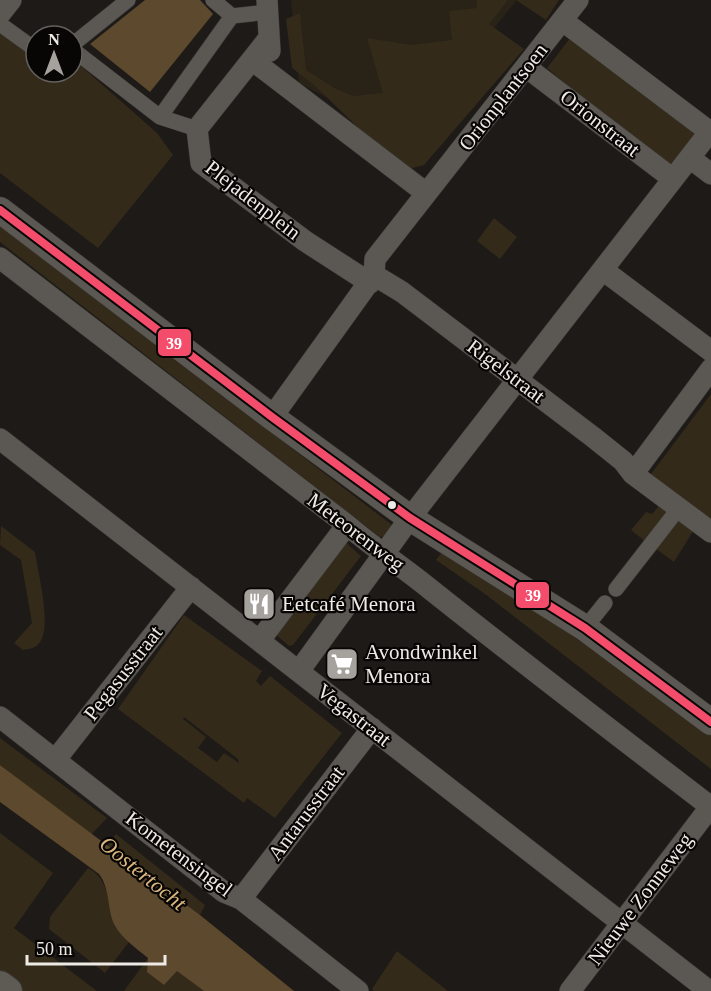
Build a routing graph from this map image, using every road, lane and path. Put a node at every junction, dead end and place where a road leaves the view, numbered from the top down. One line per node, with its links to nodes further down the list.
1 (11, 0): 6 (street)
2 (128, 0): 10 (street)
3 (213, 0): 7 (street)
4 (578, 0): 8 (street, Orionplantsoen)
5 (267, 6): 7 (street); 11 (street)
6 (0, 14)
7 (232, 16): 17 (street)
8 (563, 21): 15 (street, Orionplantsoen); 19 (street)
9 (0, 24): 12 (street)
10 (84, 37)
11 (269, 38): 14 (street); 16 (street)
12 (24, 41)
13 (84, 57): 17 (street)
14 (252, 60): 16 (street); 18 (street)
15 (526, 67): 22 (street, Orionstraat); 23 (street, Orionplantsoen)
16 (272, 75): 23 (street)
17 (160, 117): 18 (street)
18 (197, 129): 27 (street, Plejadenplein)
19 (710, 131): 20 (street)
20 (690, 158): 21 (street); 22 (street)
21 (711, 174)
22 (673, 179): 26 (street)
23 (426, 193): 27 (street, Orionplantsoen)
24 (0, 210): 31 (street, Meteorenweg)
25 (0, 258): 36 (street, Meteorenweg)
26 (603, 270): 28 (street); 30 (street)
27 (372, 279): 30 (street, Rigelstraat); 31 (street)
28 (711, 351)
29 (711, 369): 33 (street)
30 (517, 380): 33 (street, Rigelstraat); 35 (street)
31 (272, 417): 35 (street, Meteorenweg)
32 (0, 439): 39 (street, Vegastraat)
33 (633, 474): 34 (street, Rigelstraat)
34 (679, 508): 37 (street, Rigelstraat); 40 (street)
35 (410, 518): 38 (street); 42 (street, Meteorenweg)
36 (347, 525): 38 (street, Meteorenweg); 43 (street)
37 (711, 532)
38 (383, 556): 44 (street); 49 (street, Meteorenweg)
39 (191, 587): 43 (street, Vegastraat); 48 (street, Pegasusstraat)
40 (616, 589)
41 (605, 603): 42 (street)
42 (585, 628): 46 (street, Meteorenweg)
43 (260, 640): 44 (street, Vegastraat)
44 (299, 671): 47 (street, Vegastraat)
45 (0, 717): 48 (street, Kometensingel)
46 (711, 722)
47 (372, 728): 50 (street, Antarusstraat); 51 (street, Vegastraat)
48 (56, 759): 50 (street, Kometensingel)
49 (711, 807): 51 (street, Nieuwe Zonneweg)
50 (241, 899): 54 (street, Kometensingel)
51 (622, 922): 55 (street, Nieuwe Zonneweg); 56 (street, Vegastraat)
52 (0, 985): 53 (main road)
53 (8, 991)
54 (358, 991)
55 (570, 991)
56 (709, 991)

